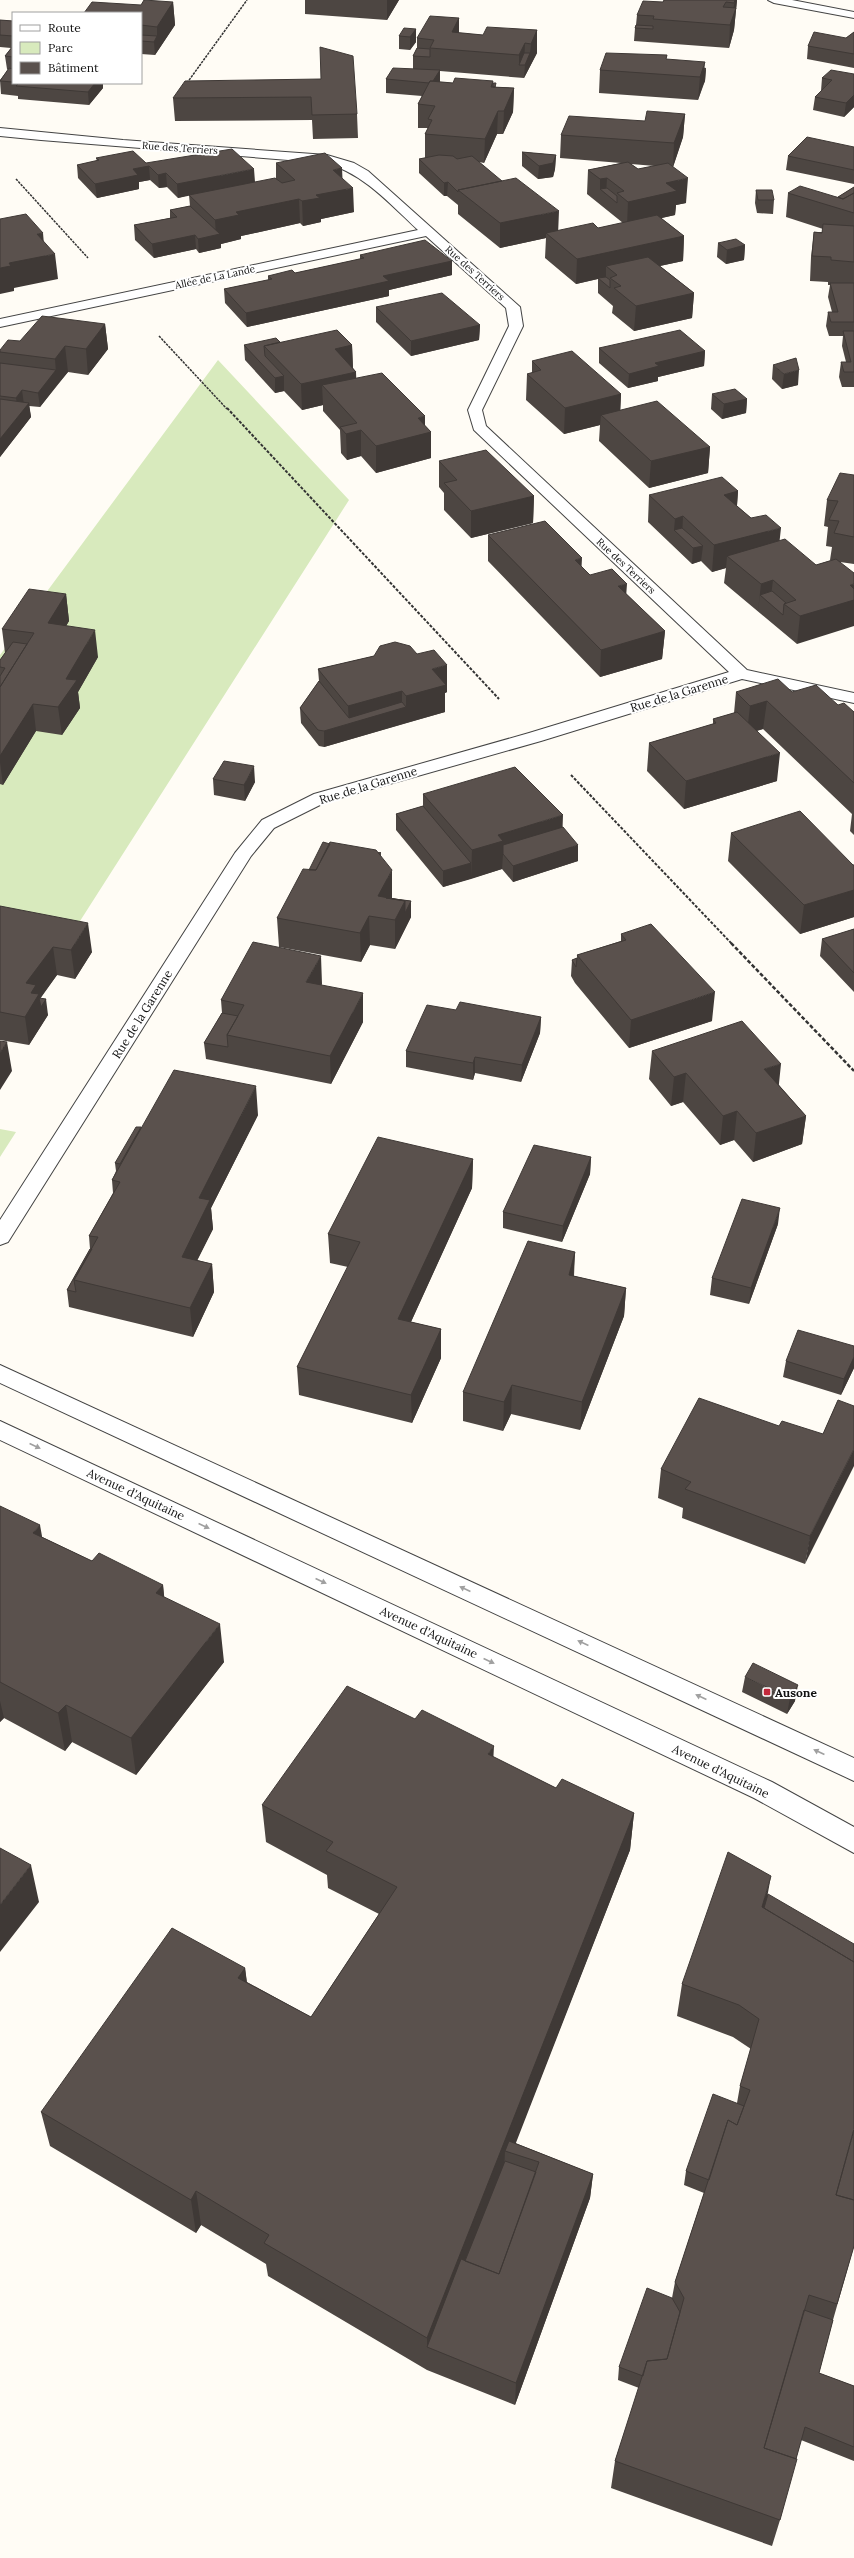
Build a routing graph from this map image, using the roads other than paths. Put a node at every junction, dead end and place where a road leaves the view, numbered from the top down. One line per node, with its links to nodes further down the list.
1 (774, 0): 2 (street)
2 (854, 15)
3 (0, 132): 4 (street, Rue des Terriers)
4 (430, 231): 5 (street, Allée de La Lande); 6 (street, Rue des Terriers)
5 (0, 323)
6 (741, 674): 7 (street, Rue de la Garenne); 8 (street, Rue de la Garenne)
7 (854, 698)
8 (0, 1237)
9 (0, 1373): 11 (street, one-way to 9)
10 (0, 1430): 12 (street, Avenue d'Aquitaine, one-way to 12)
11 (854, 1770)
12 (854, 1841)

